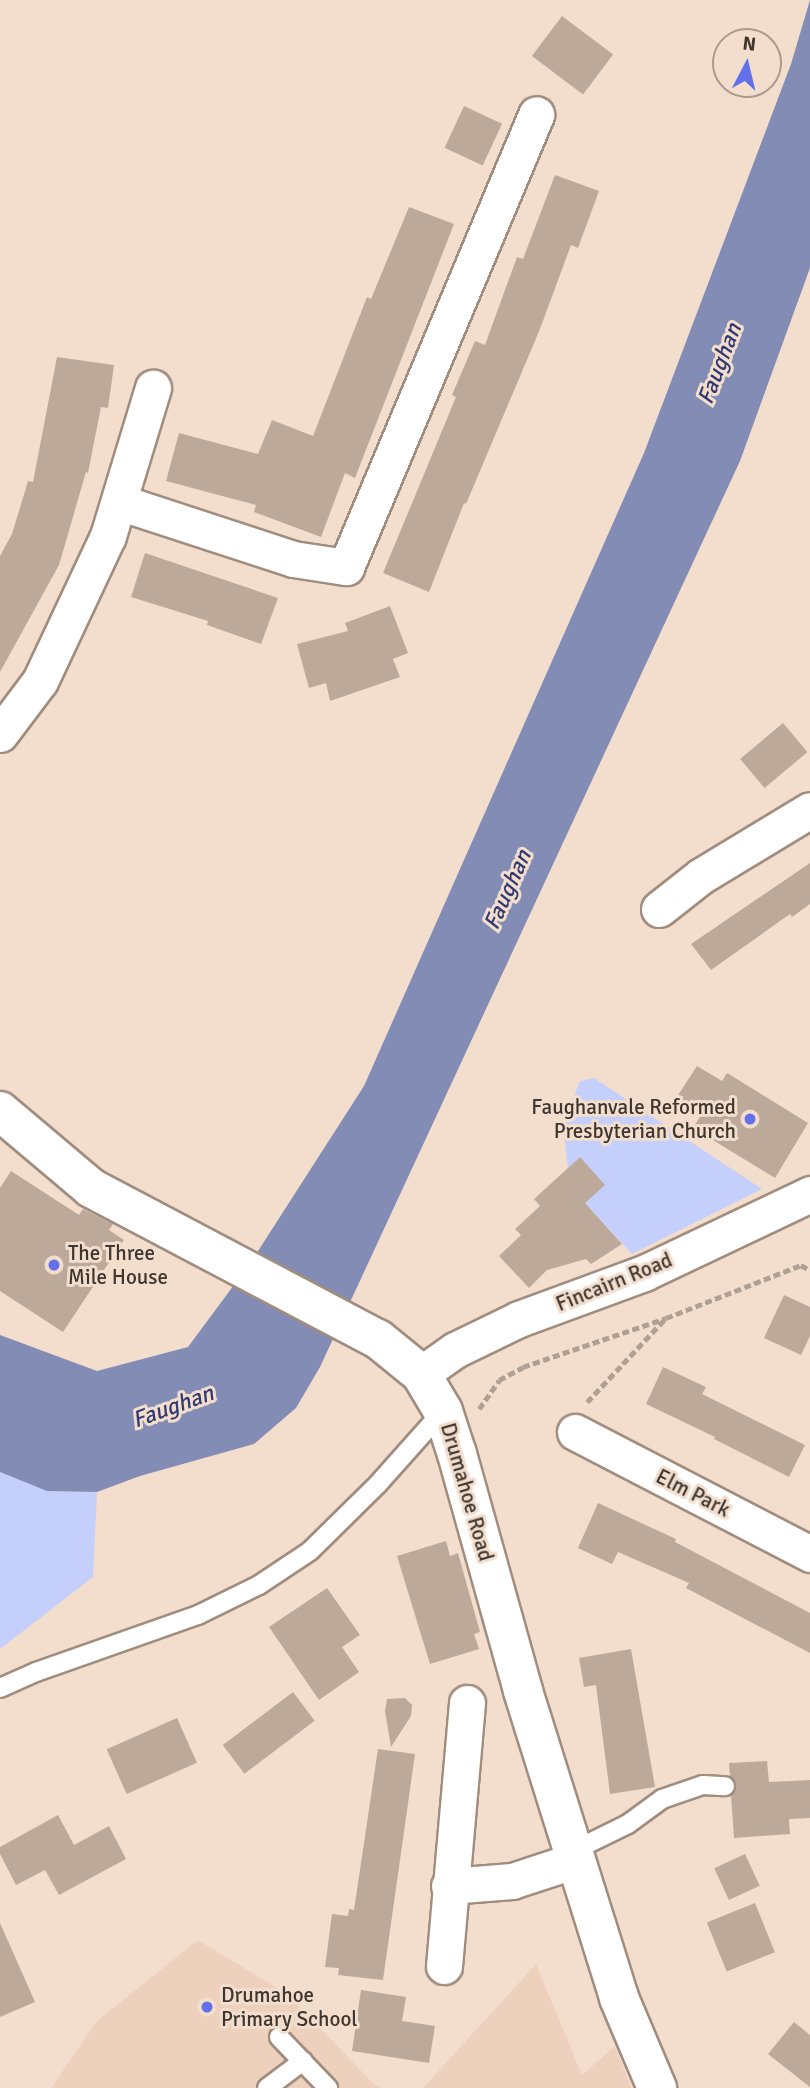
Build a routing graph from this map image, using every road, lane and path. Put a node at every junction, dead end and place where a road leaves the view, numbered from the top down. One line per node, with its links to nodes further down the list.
1 (536, 114): 3 (street)
2 (153, 388): 3 (street)
3 (119, 502): 4 (street)
4 (0, 734)
5 (810, 810): 6 (street)
6 (659, 909)
7 (0, 1111): 11 (street, Drumahoe Road)
8 (810, 1195): 11 (street, Fincairn Road)
9 (810, 1269): 10 (path)
10 (666, 1318): 13 (path); 14 (path)
11 (421, 1374): 12 (street, Drumahoe Road)
12 (443, 1411): 14 (street, Drumahoe Road); 16 (lane)
13 (575, 1432): 15 (street, Elm Park)
14 (457, 1454): 19 (street, Drumahoe Road)
15 (810, 1554)
16 (0, 1688)
17 (467, 1703): 20 (street)
18 (725, 1786): 19 (lane)
19 (575, 1856): 20 (street); 26 (street, Drumahoe Road)
20 (449, 1886): 21 (street)
21 (444, 1966)
22 (279, 2037): 23 (lane)
23 (303, 2062): 24 (lane); 25 (lane)
24 (267, 2088)
25 (328, 2088)
26 (657, 2088)

